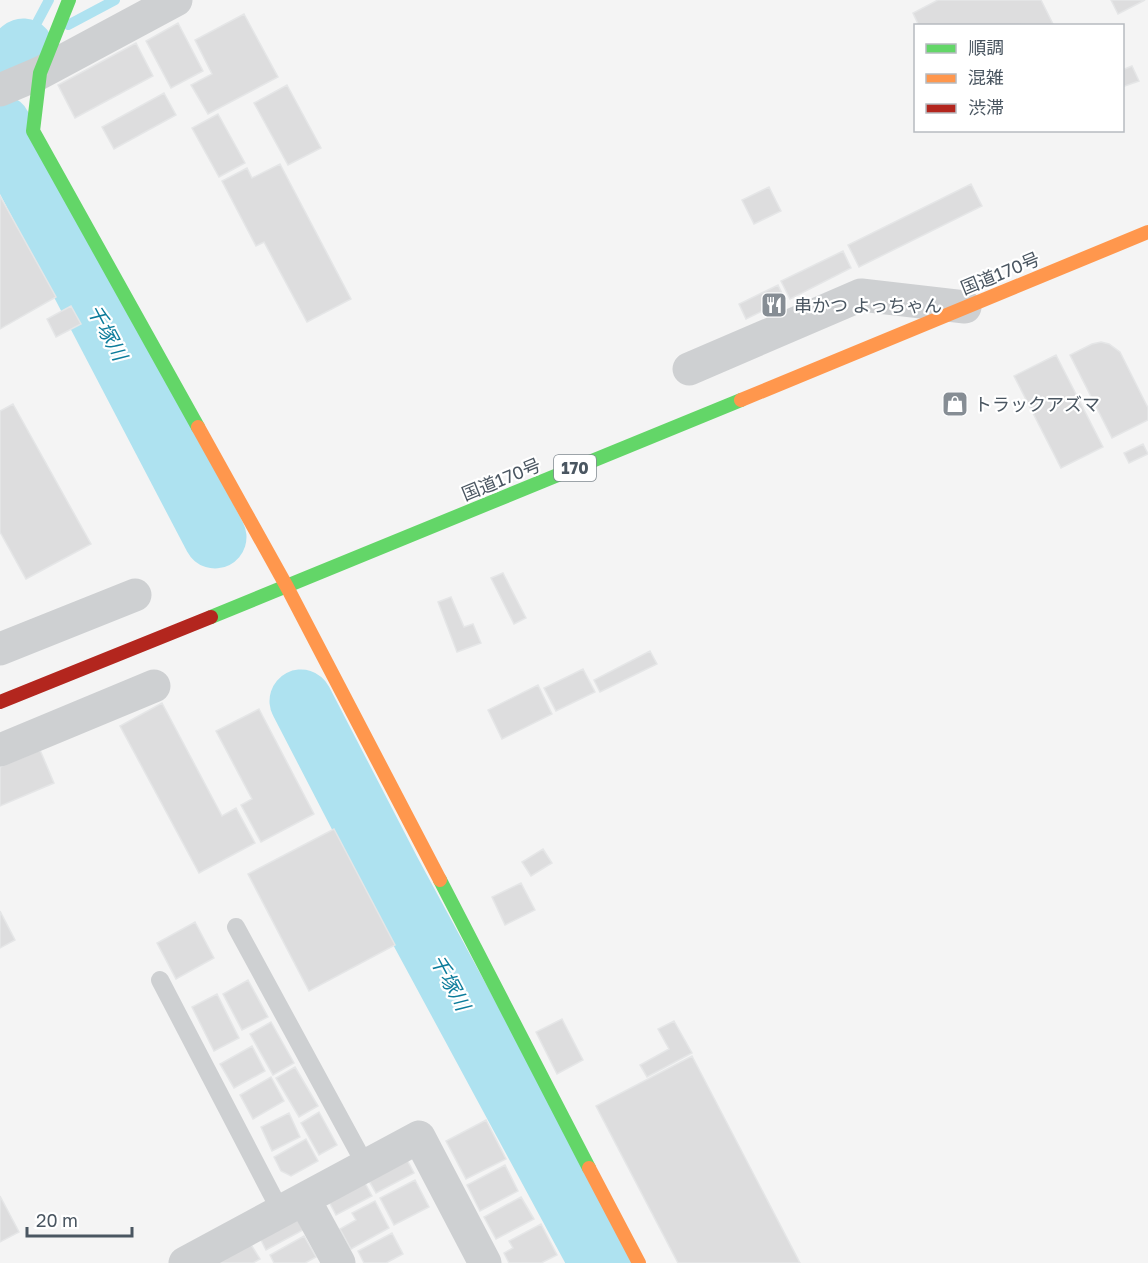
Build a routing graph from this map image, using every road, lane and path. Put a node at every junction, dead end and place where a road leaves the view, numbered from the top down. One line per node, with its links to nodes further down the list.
1 (69, 0): 3 (main road)
2 (176, 0): 3 (street)
3 (40, 73): 4 (street); 8 (main road)
4 (0, 90)
5 (1148, 232): 6 (main road, 国道170号 / 170)
6 (964, 308): 7 (street); 8 (main road, 国道170号 / 170)
7 (689, 369)
8 (287, 586): 12 (main road, 国道170号 / 170); 21 (main road)
9 (135, 595): 10 (street)
10 (0, 649)
11 (154, 686): 13 (street)
12 (0, 702)
13 (0, 750)
14 (236, 927): 16 (lane)
15 (160, 980): 17 (lane)
16 (366, 1166): 17 (street); 20 (street)
17 (292, 1205): 18 (street); 19 (street)
18 (184, 1263)
19 (339, 1263)
20 (485, 1263)
21 (639, 1263)

